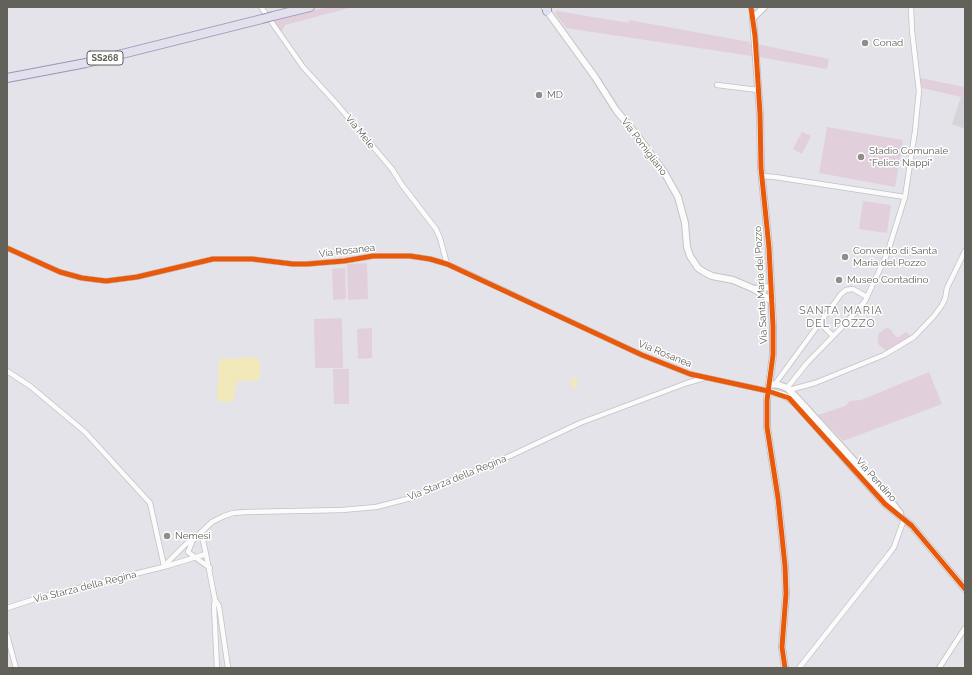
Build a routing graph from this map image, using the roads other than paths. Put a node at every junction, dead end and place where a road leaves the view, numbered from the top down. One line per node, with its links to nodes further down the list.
1 (260, 7): 15 (street, Via Mele)
2 (310, 7): 8 (highway, SS268, bridge)
3 (751, 7): 7 (street)
4 (764, 7): 7 (street)
5 (911, 7): 12 (street)
6 (546, 8): 17 (street, Via Pomigliano)
7 (753, 18): 10 (street, Via Santa Maria del Pozzo)
8 (7, 78)
9 (717, 85): 10 (street)
10 (758, 90): 11 (street, Via Santa Maria del Pozzo)
11 (762, 176): 12 (street); 16 (street, Via Santa Maria del Pozzo)
12 (905, 197): 18 (street)
13 (7, 248): 15 (street, Via Rosanea)
14 (965, 251): 25 (street)
15 (447, 264): 23 (street, Via Rosanea)
16 (771, 287): 17 (street, Via Pomigliano); 19 (street, Via Santa Maria del Pozzo)
17 (754, 289): 19 (street, Via Pomigliano)
18 (867, 297): 20 (street); 21 (street)
19 (772, 301): 24 (street, Via Santa Maria del Pozzo)
20 (820, 323): 21 (street); 24 (street)
21 (833, 336): 25 (street)
22 (7, 371): 32 (street)
23 (704, 378): 26 (street, Via Rosanea); 28 (street, Via Starza della Regina)
24 (772, 384): 25 (street, Via Pendino); 26 (street, Via Santa Maria del Pozzo)
25 (788, 389): 27 (street, Via Pendino)
26 (768, 391): 27 (street, Via Pendino); 42 (street, Via Santa Maria del Pozzo)
27 (904, 519): 34 (street, Via Pendino); 43 (street)
28 (201, 532): 29 (street, Via Starza della Regina); 30 (street)
29 (193, 540): 31 (street); 32 (street, Via Starza della Regina)
30 (206, 554): 31 (street, Via Starza della Regina); 33 (street)
31 (195, 558): 32 (street, Via Starza della Regina); 33 (street)
32 (164, 566): 36 (street, Via Starza della Regina)
33 (210, 568): 35 (street)
34 (965, 589)
35 (216, 600): 40 (street); 41 (street)
36 (7, 608)
37 (965, 628): 44 (street)
38 (7, 635): 39 (street)
39 (16, 668)
40 (217, 668)
41 (228, 668)
42 (785, 668)
43 (800, 668)
44 (939, 668)

